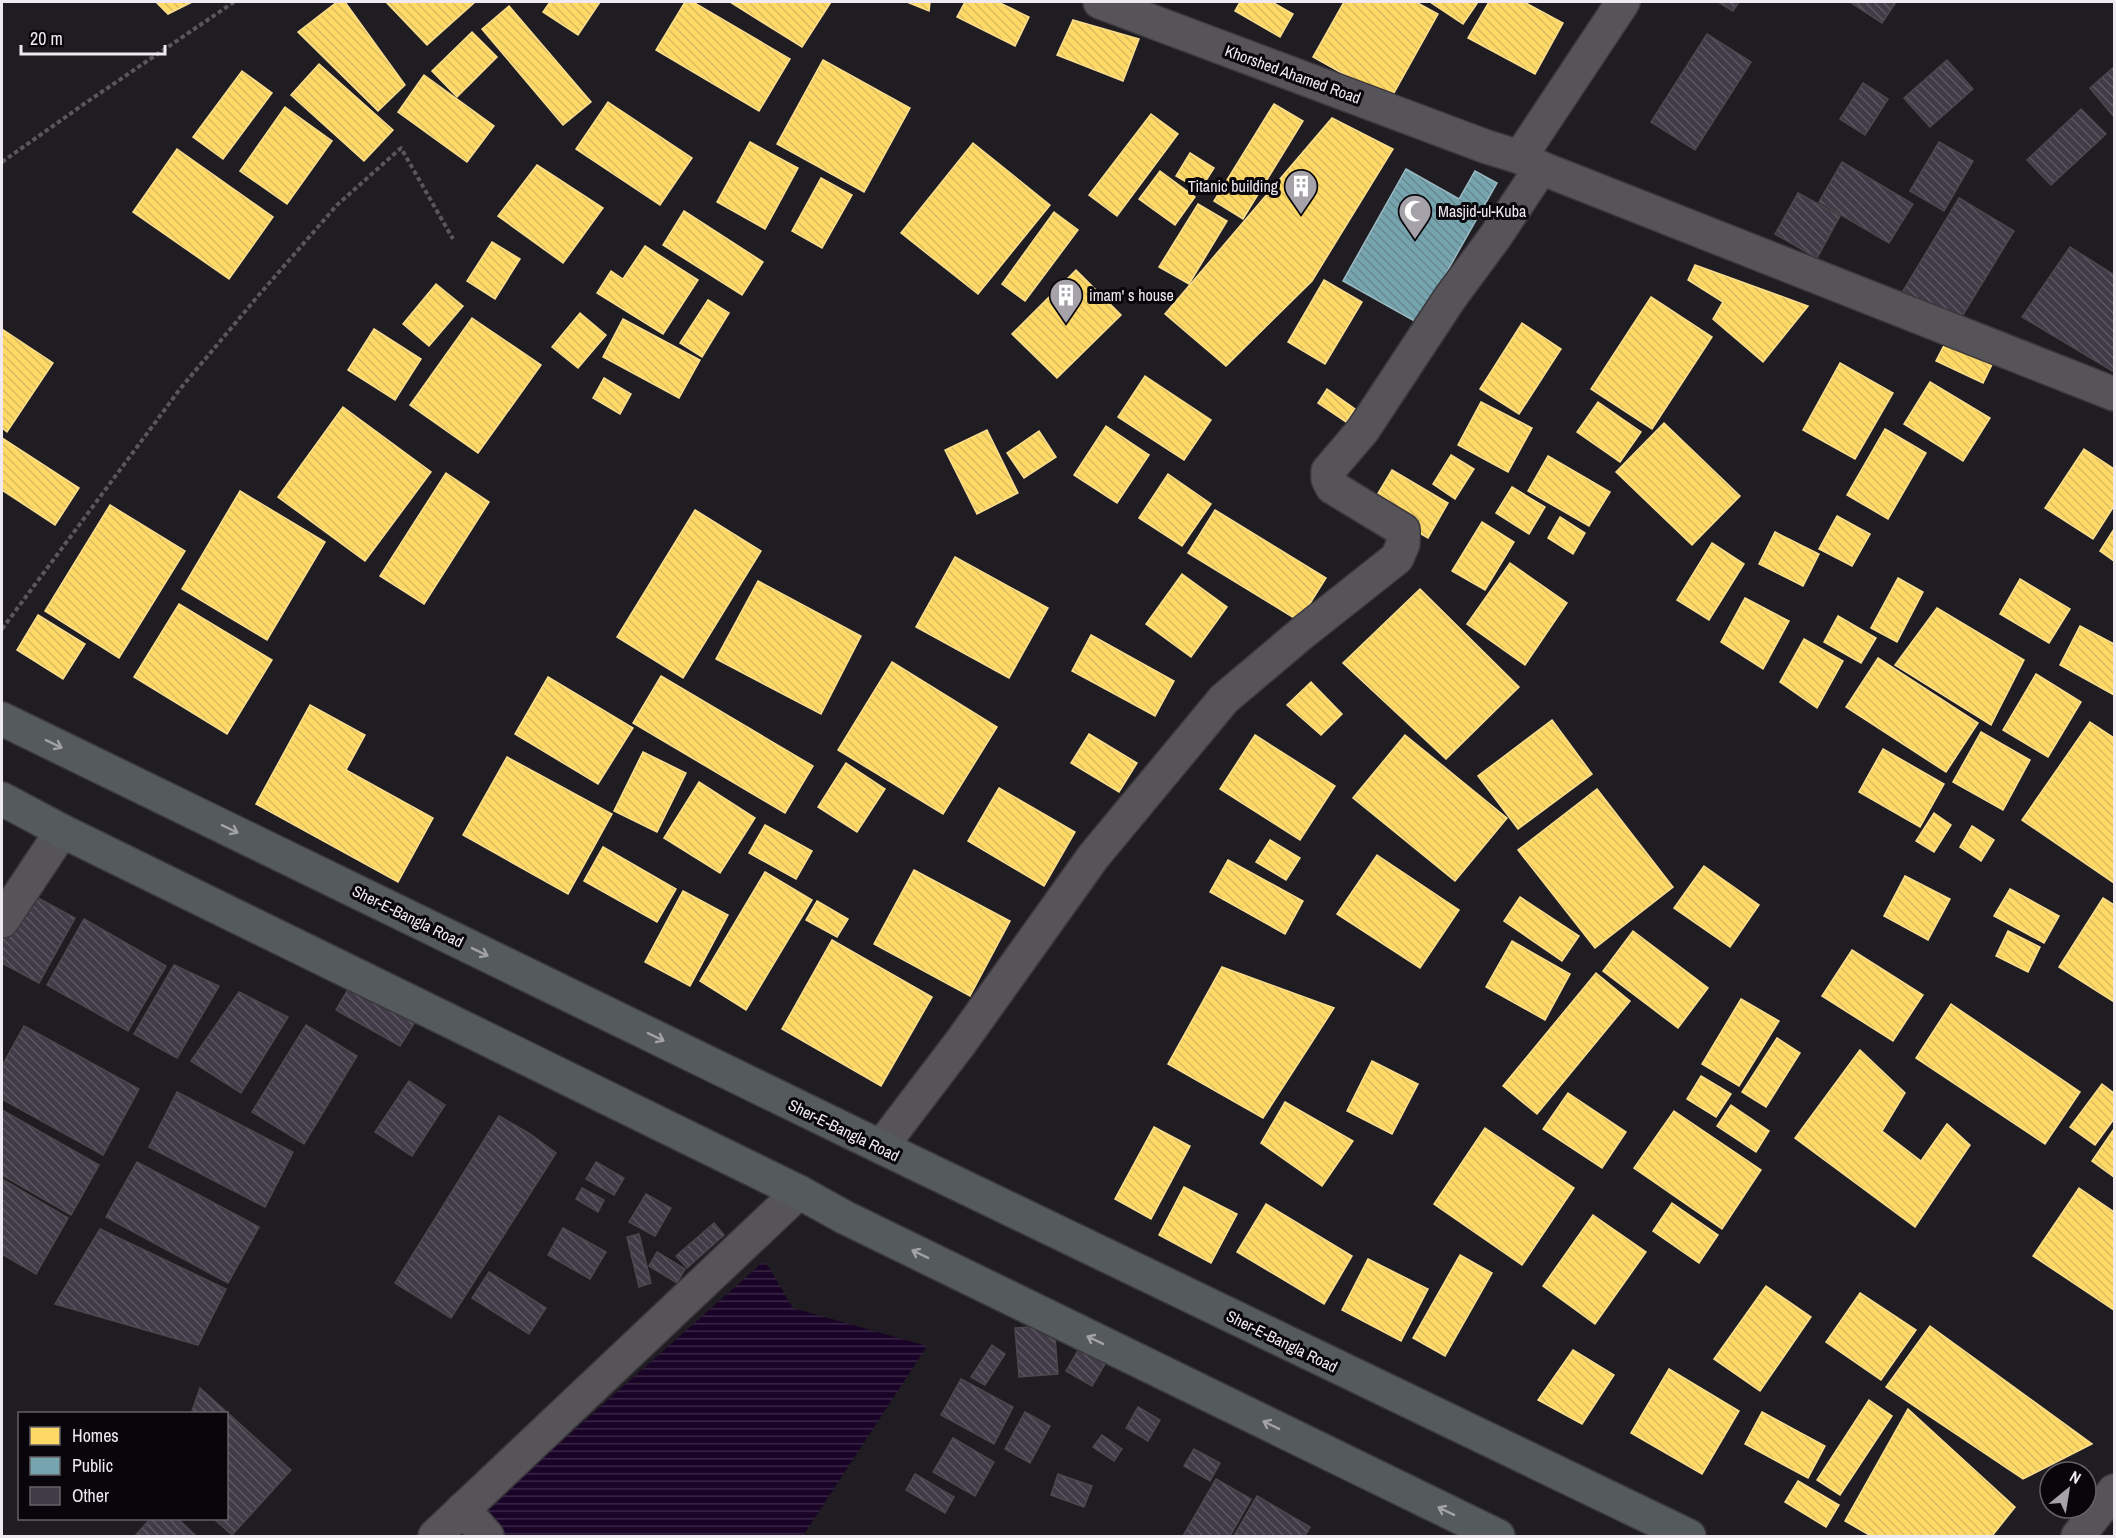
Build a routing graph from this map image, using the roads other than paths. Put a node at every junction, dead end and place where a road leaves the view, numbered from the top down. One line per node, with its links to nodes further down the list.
1 (1100, 2): 3 (street, Khorshed Ahamed Road)
2 (1623, 2): 3 (street)
3 (1531, 162): 4 (street, Khorshed Ahamed Road); 9 (street)
4 (2115, 394)
5 (2, 719): 9 (highway, Sher-E-Bangla Road, one-way to 9)
6 (2, 799): 7 (highway)
7 (62, 831): 8 (street); 10 (highway)
8 (2, 921)
9 (881, 1148): 16 (highway, Sher-E-Bangla Road)
10 (799, 1192): 12 (street); 15 (highway, one-way to 10)
11 (2115, 1491): 17 (street)
12 (463, 1509): 13 (street); 14 (street)
13 (435, 1536)
14 (487, 1536)
15 (1498, 1536)
16 (1689, 1536)
17 (2078, 1536)

